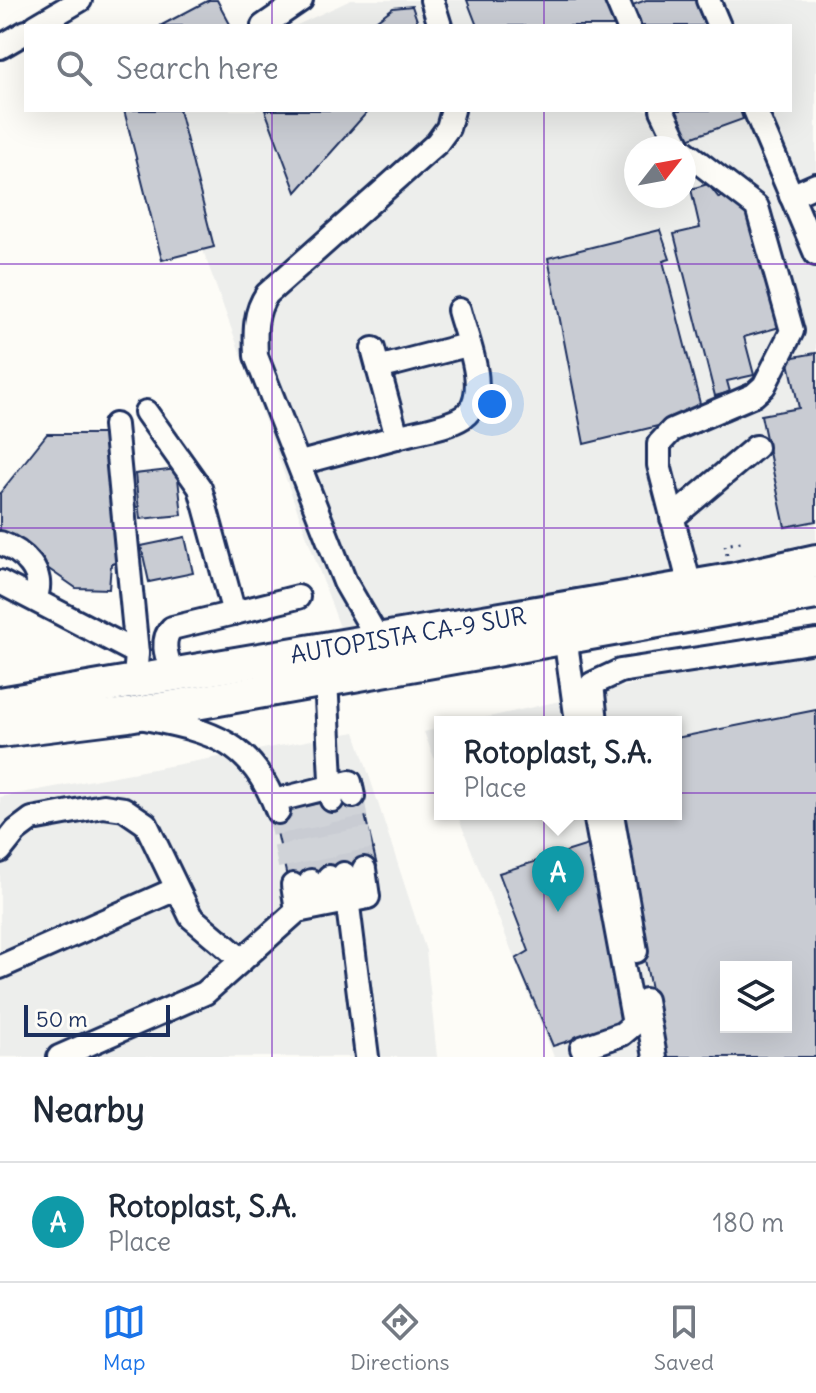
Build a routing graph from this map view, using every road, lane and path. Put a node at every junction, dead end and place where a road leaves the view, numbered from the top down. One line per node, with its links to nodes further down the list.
1 (80, 0): 6 (street)
2 (301, 0): 7 (street)
3 (432, 0): 8 (street)
4 (617, 0): 9 (street)
5 (708, 0): 10 (street)
6 (41, 15)
7 (266, 24)
8 (439, 24)
9 (627, 24)
10 (718, 24)
11 (24, 33): 12 (street)
12 (0, 47)
13 (452, 112): 27 (street)
14 (663, 112): 16 (street)
15 (756, 112): 19 (street)
16 (675, 136)
17 (696, 161): 28 (street)
18 (816, 185): 19 (street)
19 (791, 196): 20 (street)
20 (816, 254)
21 (459, 310): 22 (street)
22 (467, 345): 25 (street); 25 (street)
23 (146, 412): 38 (street)
24 (115, 425): 42 (street)
25 (397, 437): 27 (street)
26 (756, 447): 28 (street)
27 (300, 463): 40 (street)
28 (672, 518): 34 (street)
29 (746, 541): 31 (path)
30 (0, 543): 37 (street)
31 (725, 545)
32 (816, 561): 34 (highway, AUTOPISTA CA-9 SUR)
33 (0, 582): 37 (street)
34 (690, 586): 40 (highway, AUTOPISTA CA-9 SUR)
35 (816, 593): 39 (highway, AUTOPISTA CA-9 SUR)
36 (298, 597): 38 (street)
37 (35, 598): 42 (street)
38 (234, 613): 43 (street)
39 (565, 636): 44 (highway, AUTOPISTA CA-9 SUR); 47 (street)
40 (378, 639): 43 (highway, AUTOPISTA CA-9 SUR)
41 (816, 641): 48 (street)
42 (136, 668): 43 (highway, AUTOPISTA CA-9 SUR); 45 (highway, AUTOPISTA CA-9 SUR)
43 (173, 676)
44 (326, 678): 46 (highway, AUTOPISTA CA-9 SUR); 46 (street)
45 (0, 704)
46 (128, 715): 49 (highway, AUTOPISTA CA-9 SUR)
47 (576, 716)
48 (595, 716)
49 (0, 731)
50 (596, 820): 58 (street)
51 (613, 820): 61 (street)
52 (0, 851): 54 (street)
53 (328, 877): 55 (street); 55 (street); 55 (street)
54 (176, 889): 56 (street); 57 (street)
55 (324, 905): 56 (street); 60 (street)
56 (242, 960): 59 (street)
57 (0, 967)
58 (582, 1048)
59 (59, 1057)
60 (367, 1057)
61 (655, 1057)

